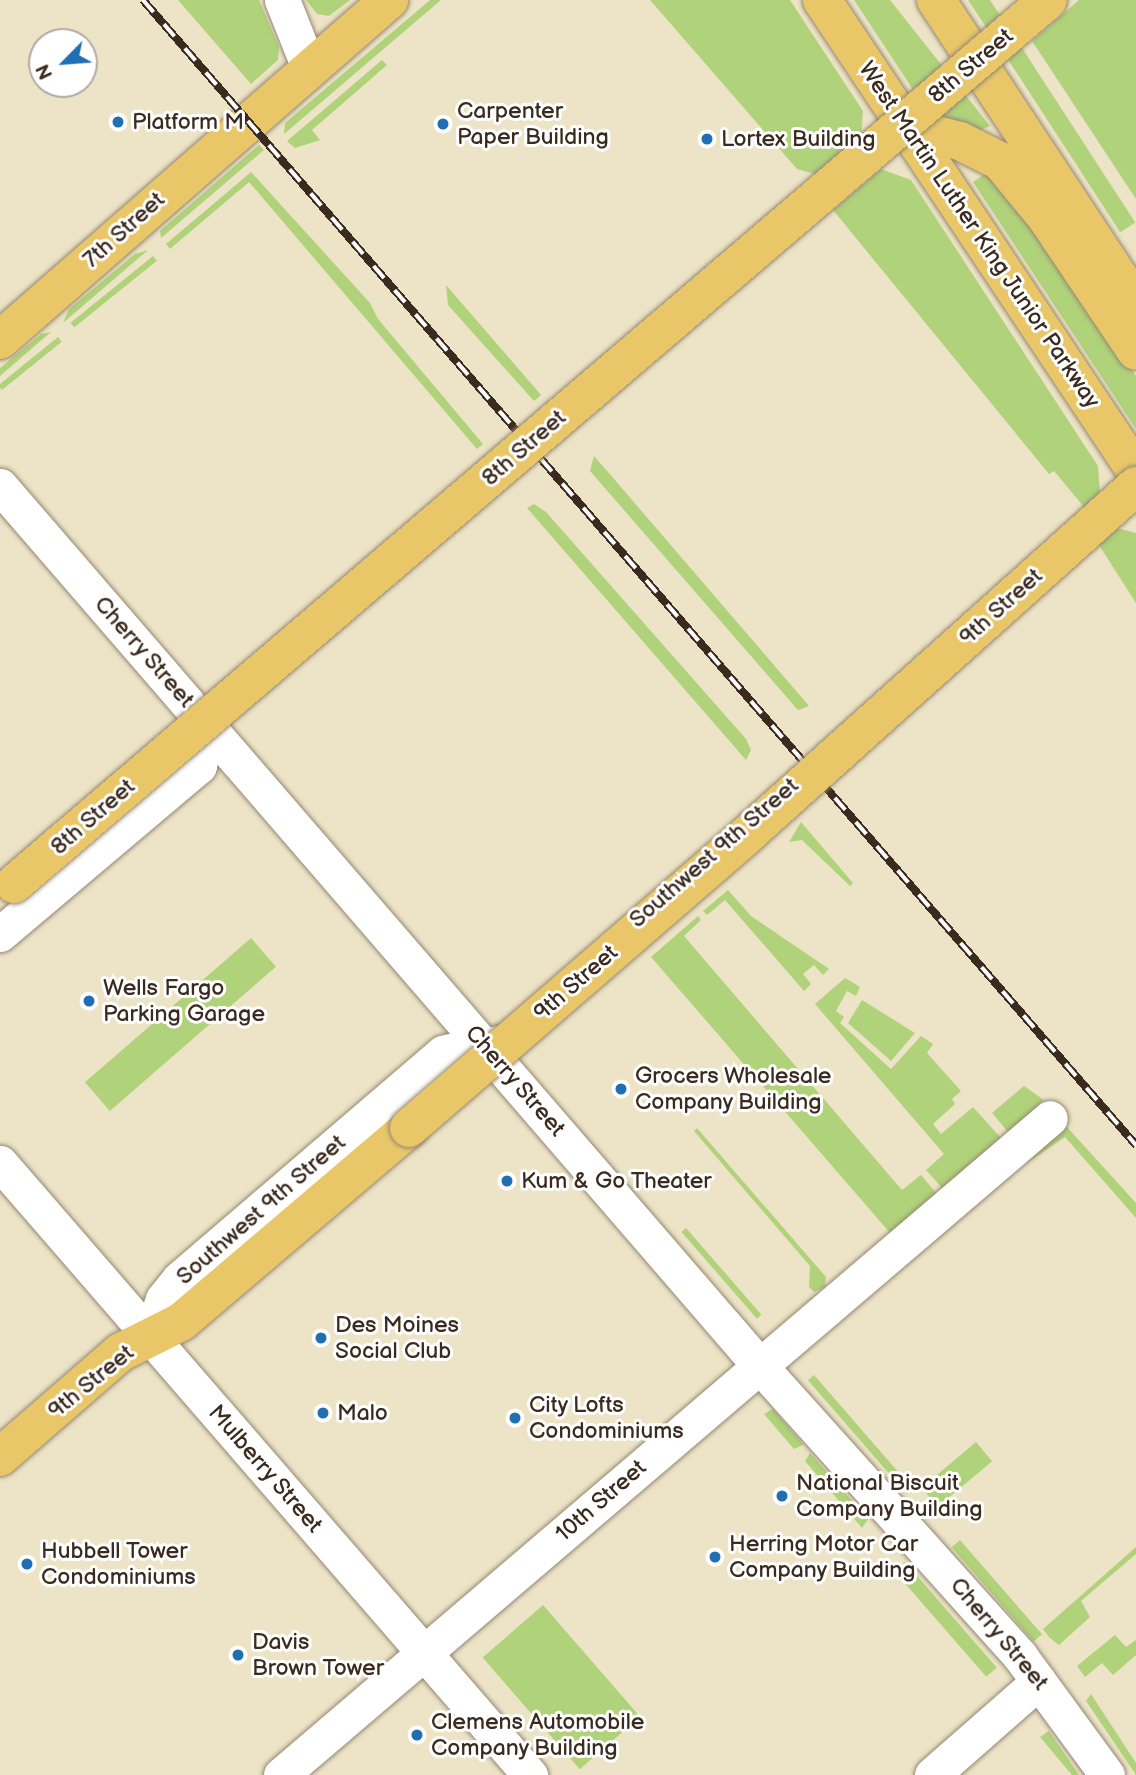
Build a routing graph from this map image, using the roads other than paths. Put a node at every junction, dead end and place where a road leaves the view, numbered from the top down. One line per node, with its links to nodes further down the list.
1 (282, 0): 6 (street)
2 (388, 0): 6 (main road, 7th Street)
3 (822, 0): 7 (main road, West Martin Luther King Junior Parkway)
4 (936, 0): 8 (main road)
5 (1048, 0): 16 (main road, 8th Street, bridge)
6 (309, 68): 9 (main road, 7th Street)
7 (907, 127): 10 (main road); 11 (main road, West Martin Luther King Junior Parkway)
8 (1136, 303)
9 (0, 340)
10 (1136, 351)
11 (1136, 471)
12 (0, 486): 15 (street, Cherry Street)
13 (1136, 486): 21 (main road, 9th Street, bridge)
14 (1136, 502): 18 (street, Southwest 9th Street)
15 (207, 724): 17 (street); 18 (street, Cherry Street)
16 (7, 890)
17 (0, 934)
18 (489, 1051): 21 (street, Southwest 9th Street); 22 (street, Cherry Street)
19 (1050, 1118): 22 (street, 10th Street)
20 (0, 1163): 21 (street, Mulberry Street)
21 (150, 1337): 23 (main road, 9th Street); 24 (street, Mulberry Street)
22 (759, 1365): 24 (street, 10th Street); 25 (street, Cherry Street)
23 (0, 1457)
24 (424, 1652): 26 (street, 10th Street); 27 (street, Mulberry Street)
25 (1040, 1681): 28 (street); 29 (street, Cherry Street)
26 (281, 1775)
27 (530, 1775)
28 (932, 1775)
29 (1107, 1775)

